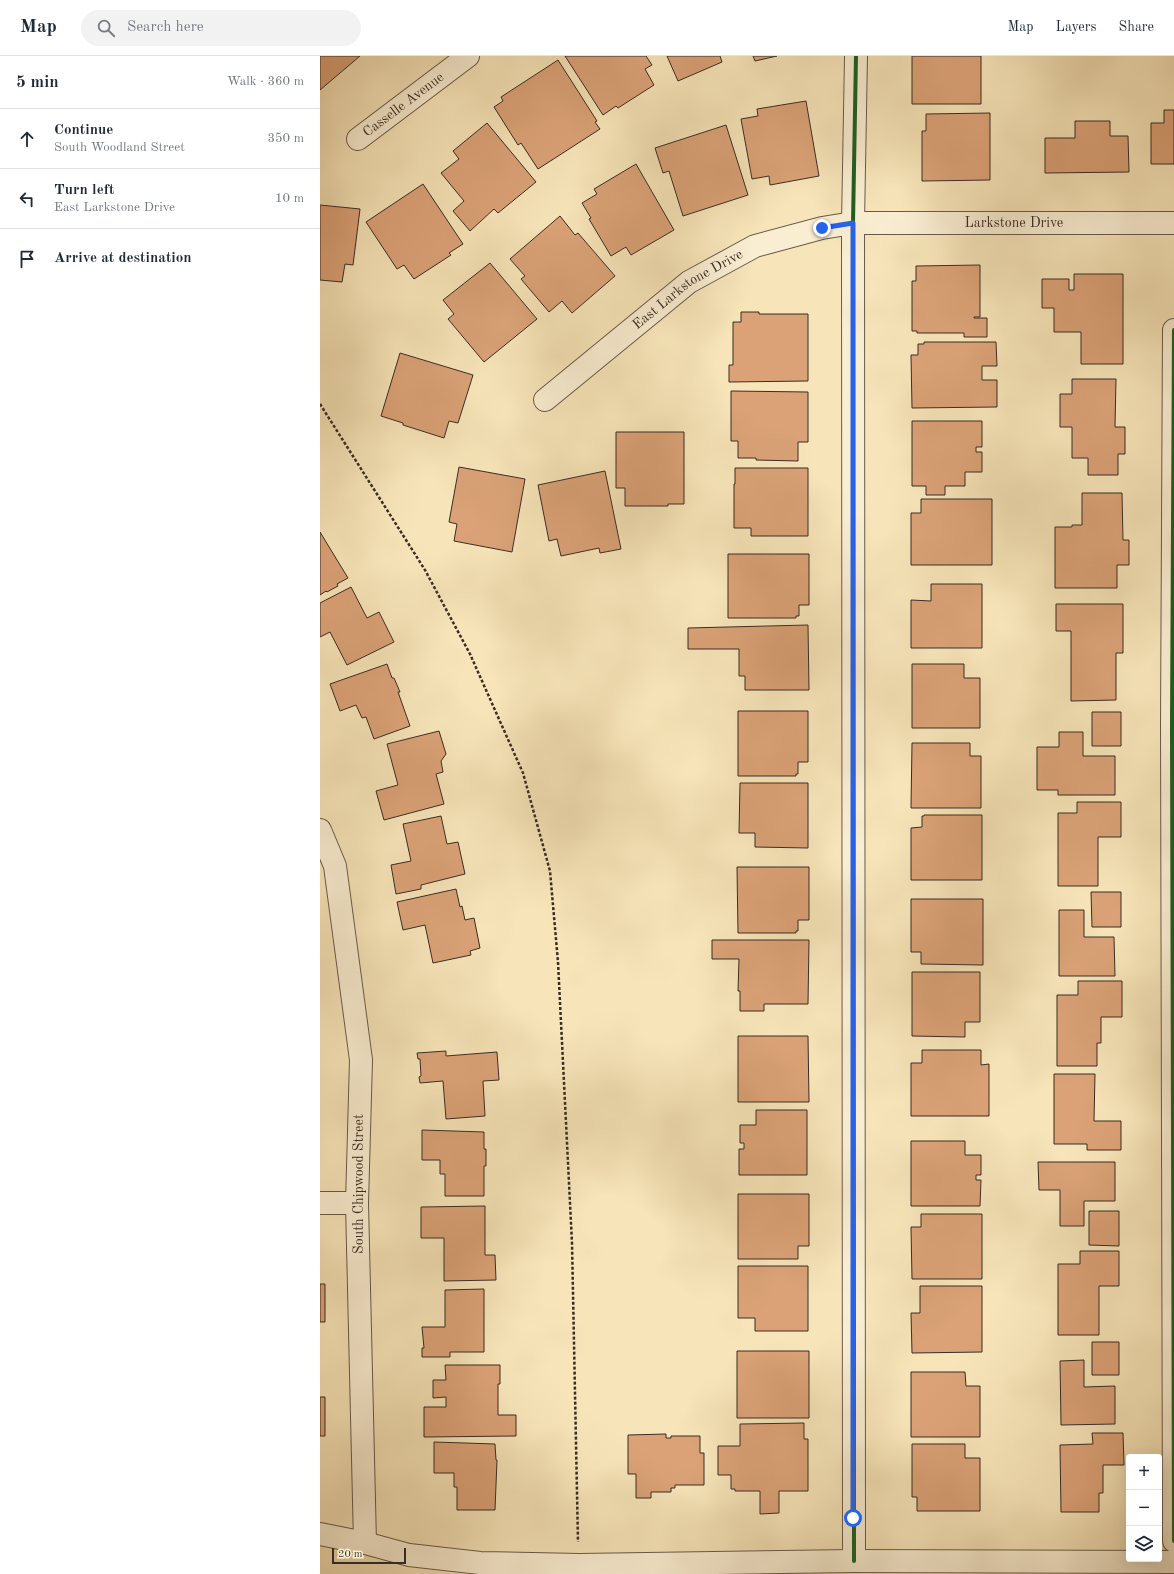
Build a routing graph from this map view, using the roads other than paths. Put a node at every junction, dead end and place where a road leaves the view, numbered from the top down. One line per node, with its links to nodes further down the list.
1 (468, 56): 3 (street, Casselle Avenue)
2 (856, 56): 4 (street)
3 (358, 139)
4 (853, 223): 5 (street, Larkstone Drive); 7 (street, East Larkstone Drive); 14 (street)
5 (1174, 223)
6 (1174, 330): 12 (street)
7 (545, 400)
8 (320, 830): 9 (street, South Chipwood Street)
9 (358, 1202): 10 (street); 13 (street, South Chipwood Street)
10 (320, 1204)
11 (320, 1534): 13 (street)
12 (1174, 1541)
13 (365, 1543): 16 (street)
14 (854, 1561): 15 (street); 16 (street)
15 (1174, 1562)
16 (441, 1567)

